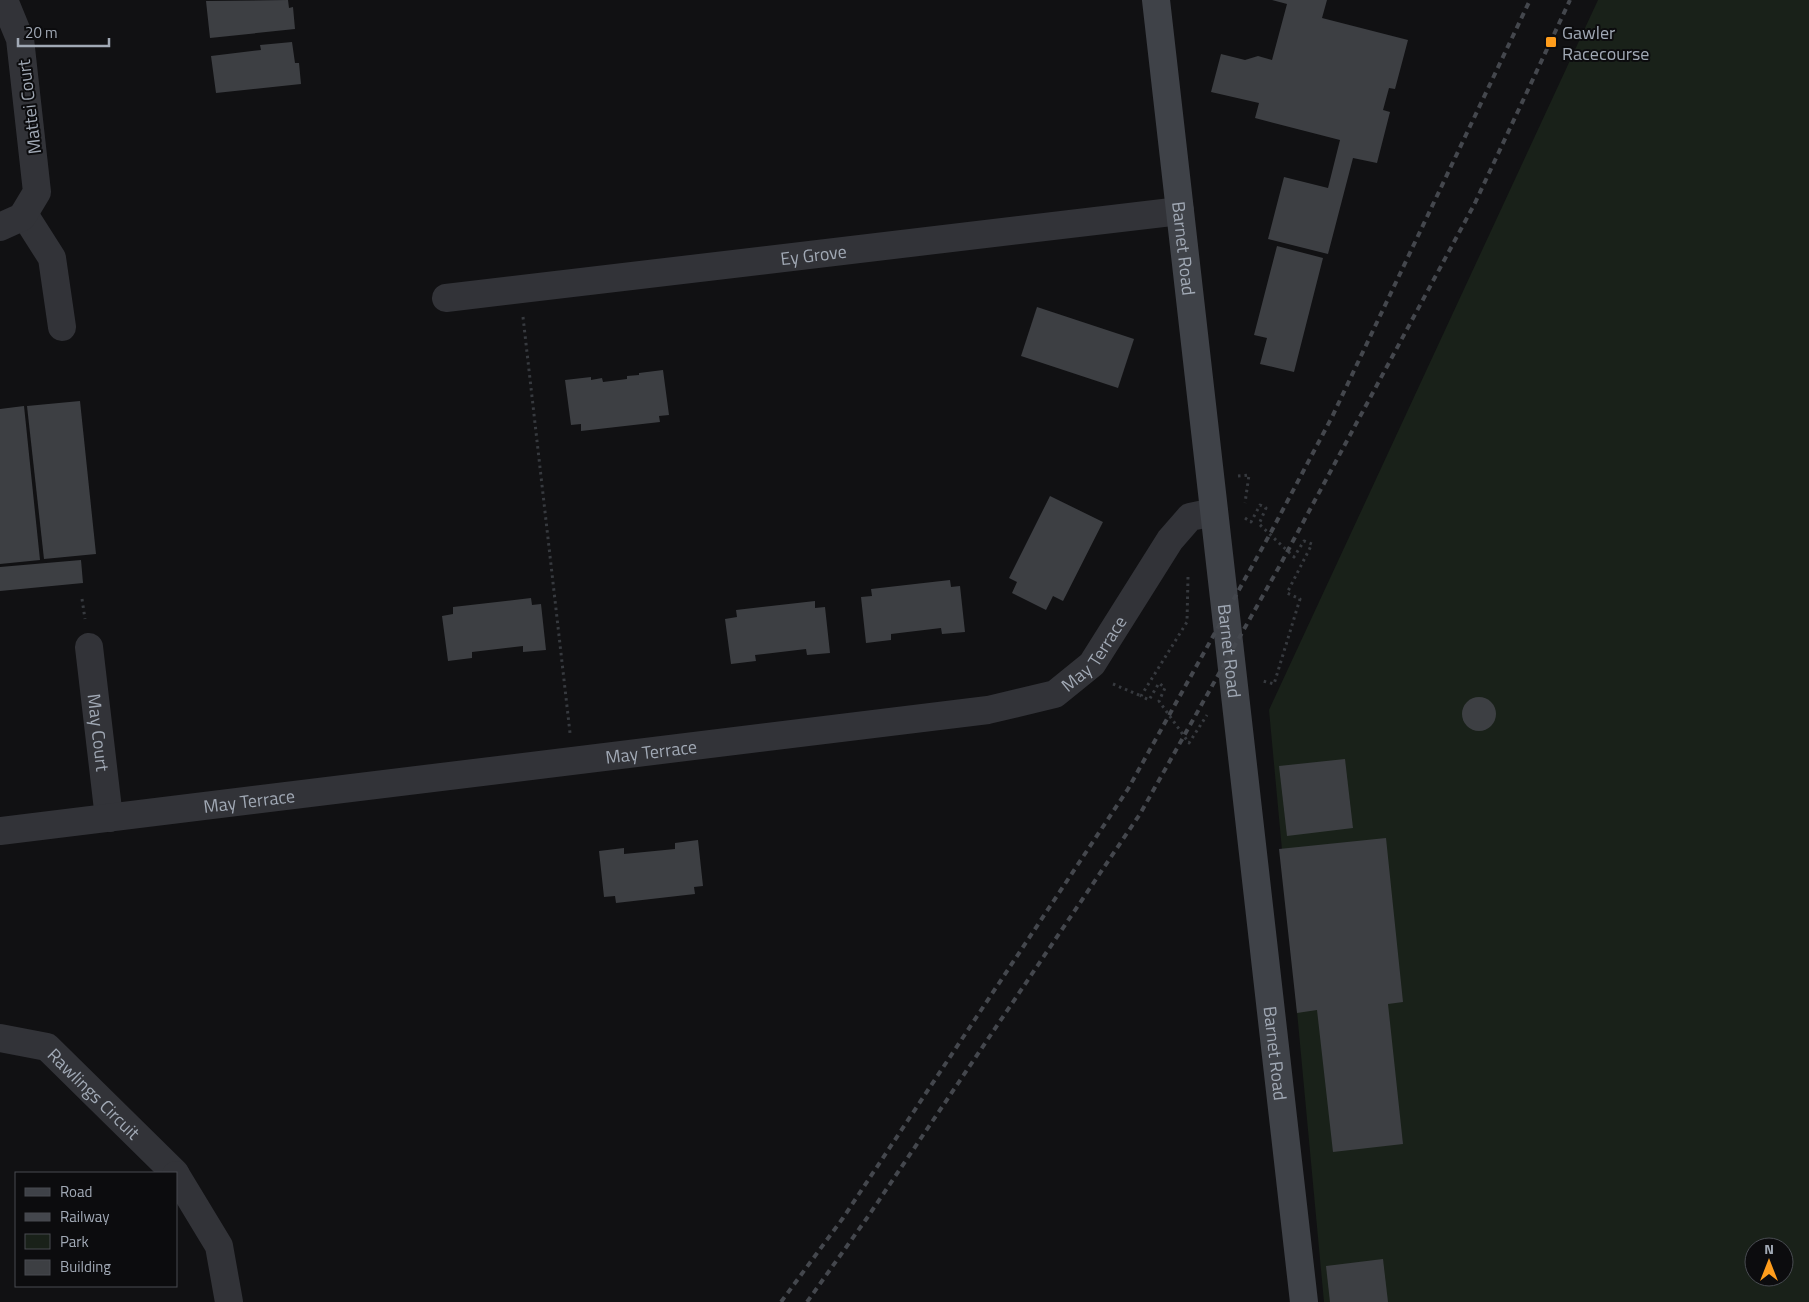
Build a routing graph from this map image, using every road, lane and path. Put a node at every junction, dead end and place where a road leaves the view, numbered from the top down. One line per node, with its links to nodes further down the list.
1 (4, 0): 4 (street, Mattei Court)
2 (1156, 0): 3 (street, Barnet Road)
3 (1180, 211): 6 (street, Ey Grove); 9 (street, Barnet Road)
4 (24, 214): 5 (street); 8 (street)
5 (0, 227)
6 (520, 289): 7 (street, Ey Grove); 18 (path)
7 (446, 298)
8 (62, 327)
9 (1210, 479): 10 (path); 11 (street, Barnet Road)
10 (1244, 508)
11 (1214, 512): 15 (street, Barnet Road); 18 (street, May Terrace)
12 (1243, 517): 15 (path)
13 (1188, 577): 17 (path)
14 (89, 647): 19 (street, May Court)
15 (1232, 673): 17 (path); 25 (street, Barnet Road)
16 (1110, 682): 17 (path)
17 (1141, 696)
18 (573, 761): 19 (street, May Terrace)
19 (109, 818): 20 (street, May Terrace)
20 (0, 831)
21 (0, 1038): 22 (street, Rawlings Circuit)
22 (174, 1172)
23 (178, 1177): 24 (street, Rawlings Circuit)
24 (229, 1302)
25 (1304, 1302)

